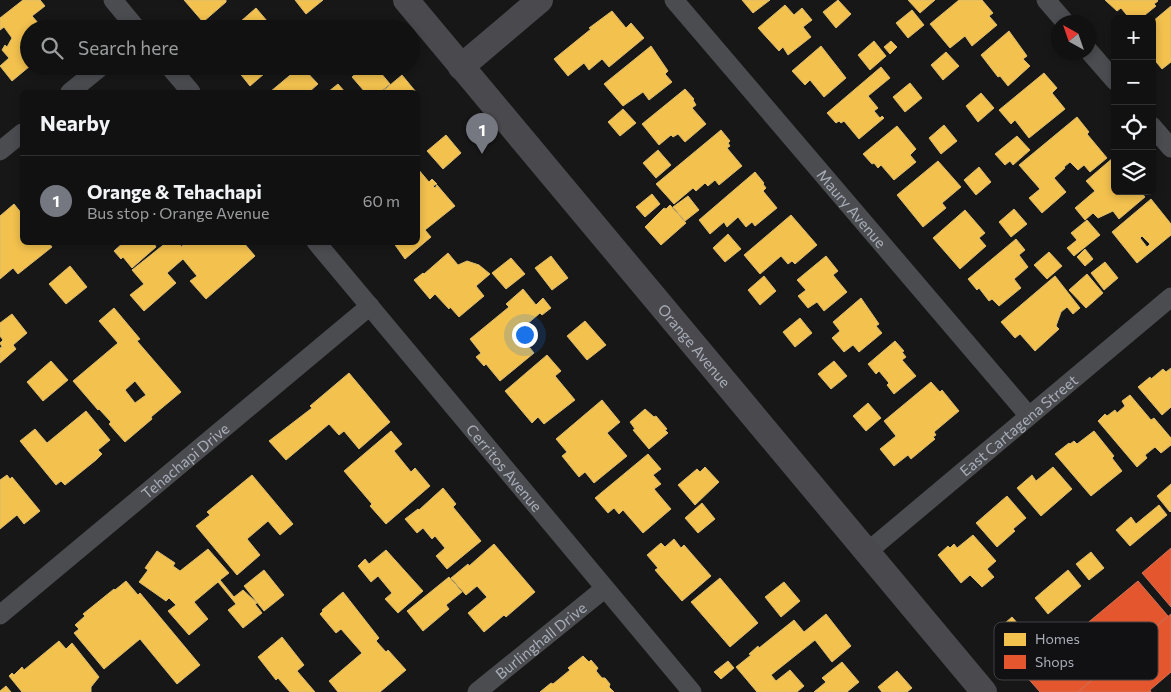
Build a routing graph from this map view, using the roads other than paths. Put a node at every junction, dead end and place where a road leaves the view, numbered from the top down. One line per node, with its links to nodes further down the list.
1 (113, 0): 7 (street)
2 (406, 0): 9 (street, Orange Avenue)
3 (540, 0): 9 (street)
4 (674, 0): 22 (street, Maury Avenue)
5 (1046, 0): 6 (street)
6 (1059, 15)
7 (130, 20)
8 (1096, 59): 12 (street)
9 (461, 67): 23 (street, Orange Avenue)
10 (91, 75): 13 (street)
11 (177, 75): 14 (street)
12 (1111, 76)
13 (72, 90)
14 (189, 90)
15 (1156, 131): 17 (street)
16 (20, 134): 18 (street)
17 (1171, 148)
18 (0, 151)
19 (319, 245): 21 (street, Cerritos Avenue)
20 (1171, 297): 22 (street, East Cartagena Street)
21 (370, 306): 24 (street, Cerritos Avenue); 25 (street, Tehachapi Drive)
22 (1029, 416): 23 (street, East Cartagena Street)
23 (866, 552): 28 (street, Orange Avenue)
24 (604, 589): 26 (street, Burlinghall Drive); 27 (street, Cerritos Avenue)
25 (0, 615)
26 (478, 692)
27 (692, 692)
28 (984, 692)

